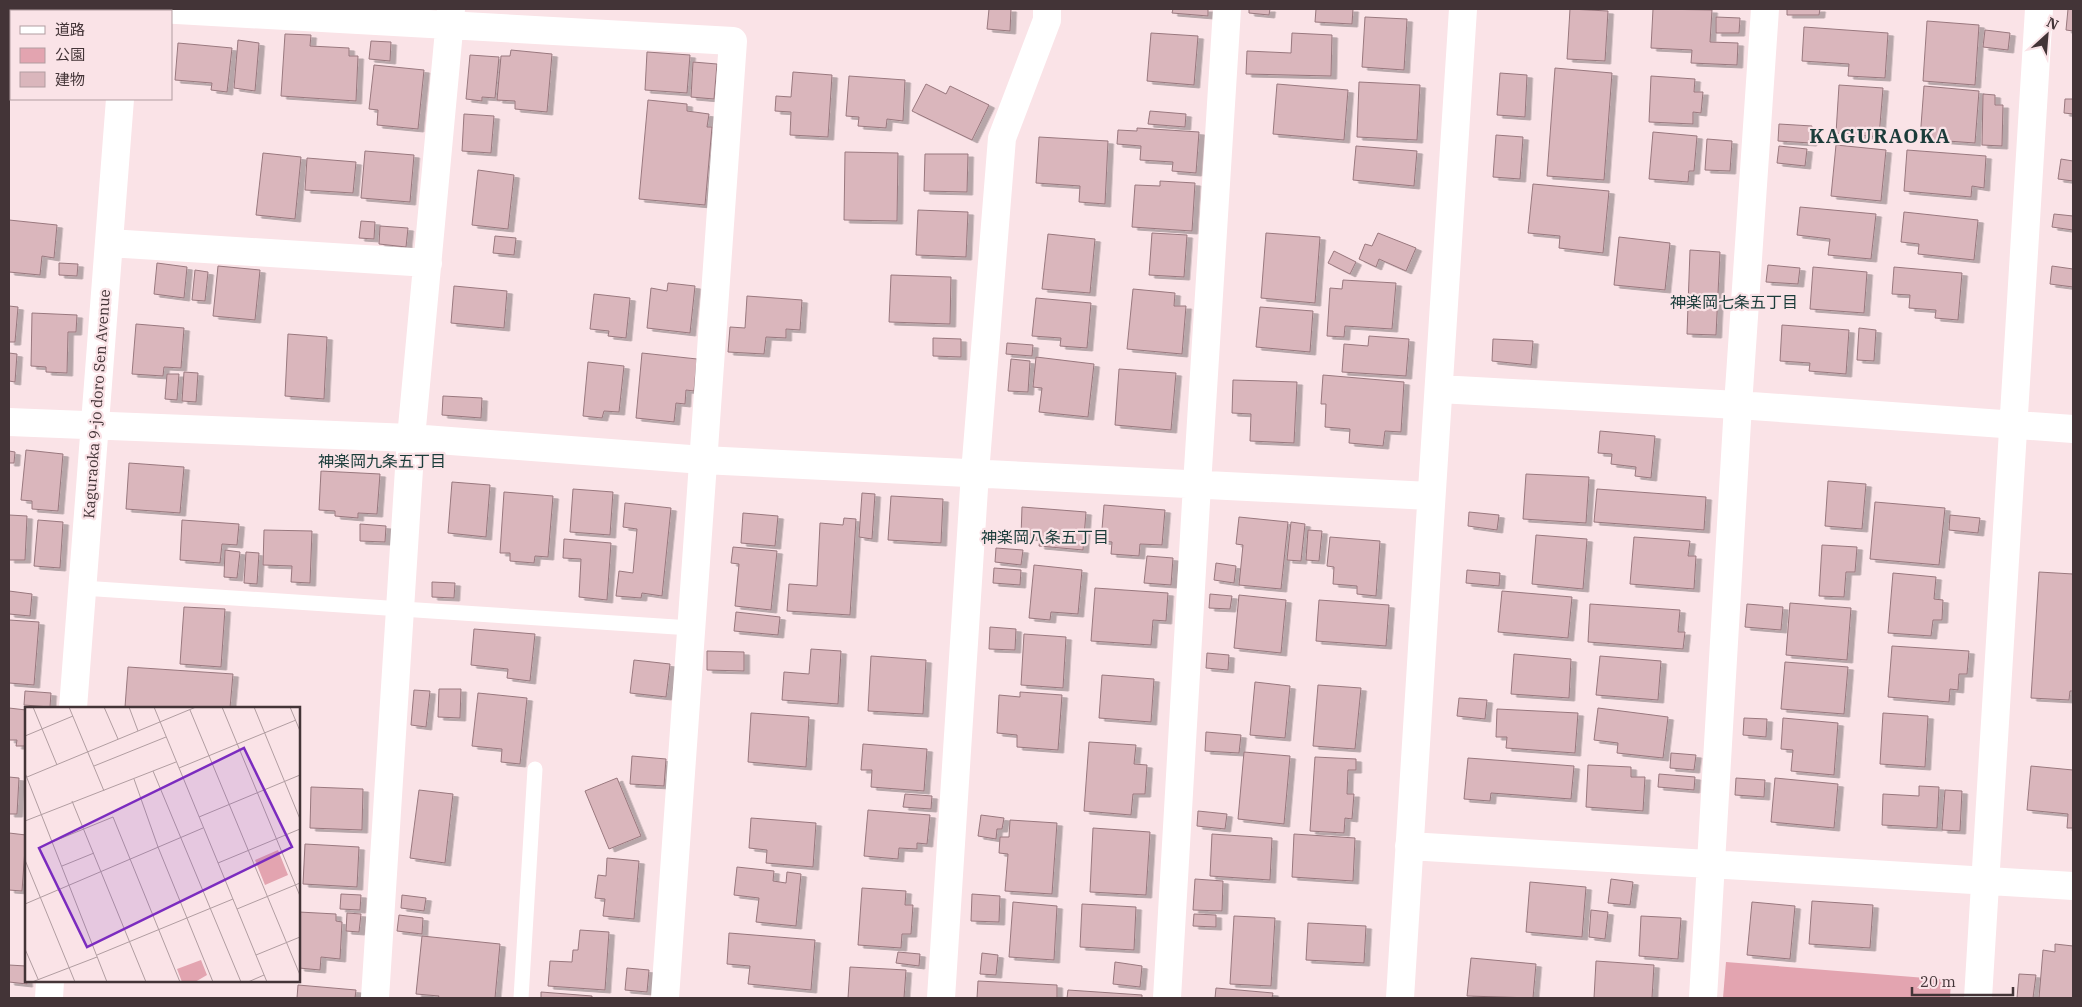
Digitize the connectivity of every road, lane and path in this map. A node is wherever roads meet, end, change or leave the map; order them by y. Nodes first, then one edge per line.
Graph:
1 (159, 9) edge
2 (1047, 9) edge
3 (1227, 9) edge
4 (1463, 9) edge
5 (1765, 9) edge
6 (2038, 9) edge
7 (451, 17) edge
8 (120, 100) edge
9 (109, 243) junction
10 (428, 263) junction
11 (1439, 389) junction
12 (1738, 405) junction
13 (9, 422) edge
14 (95, 426) junction
15 (2013, 426) junction
16 (2073, 429) edge
17 (411, 438) junction
18 (703, 460) junction
19 (975, 473) junction
20 (1197, 485) junction
21 (1430, 496) junction
22 (82, 588) junction
23 (400, 610) junction
24 (691, 628) junction
25 (72, 707) edge
26 (535, 769) dead end
27 (1409, 846) junction
28 (1712, 863) junction
29 (1985, 880) junction
30 (2073, 886) edge
31 (50, 982) edge
32 (49, 998) edge
33 (375, 998) edge
34 (521, 998) edge
35 (665, 998) edge
36 (941, 998) edge
37 (1168, 998) edge
38 (1400, 998) edge
39 (1703, 998) edge
40 (1978, 998) edge

1 - 7 street
2 - 19 street
3 - 20 street
4 - 11 street
5 - 12 street
6 - 15 street
7 - 10 street
7 - 18 street
8 - 9 street, Kaguraoka 9-jo doro Sen Avenue
9 - 10 street
9 - 14 street, Kaguraoka 9-jo doro Sen Avenue
10 - 17 street
11 - 12 street
11 - 21 street
12 - 15 street
12 - 28 street
13 - 14 street
14 - 17 street
14 - 22 street, Kaguraoka 9-jo doro Sen Avenue
15 - 16 street
15 - 29 street
17 - 18 street
17 - 23 street
18 - 19 street
18 - 24 street
19 - 20 street
19 - 36 street
20 - 21 street
20 - 37 street
21 - 27 street
22 - 23 lane
22 - 25 street, Kaguraoka 9-jo doro Sen Avenue
23 - 24 lane
23 - 33 street
24 - 35 street
26 - 34 lane
27 - 28 street
27 - 38 street
28 - 29 street
28 - 39 street
29 - 30 street
29 - 40 street
31 - 32 street

